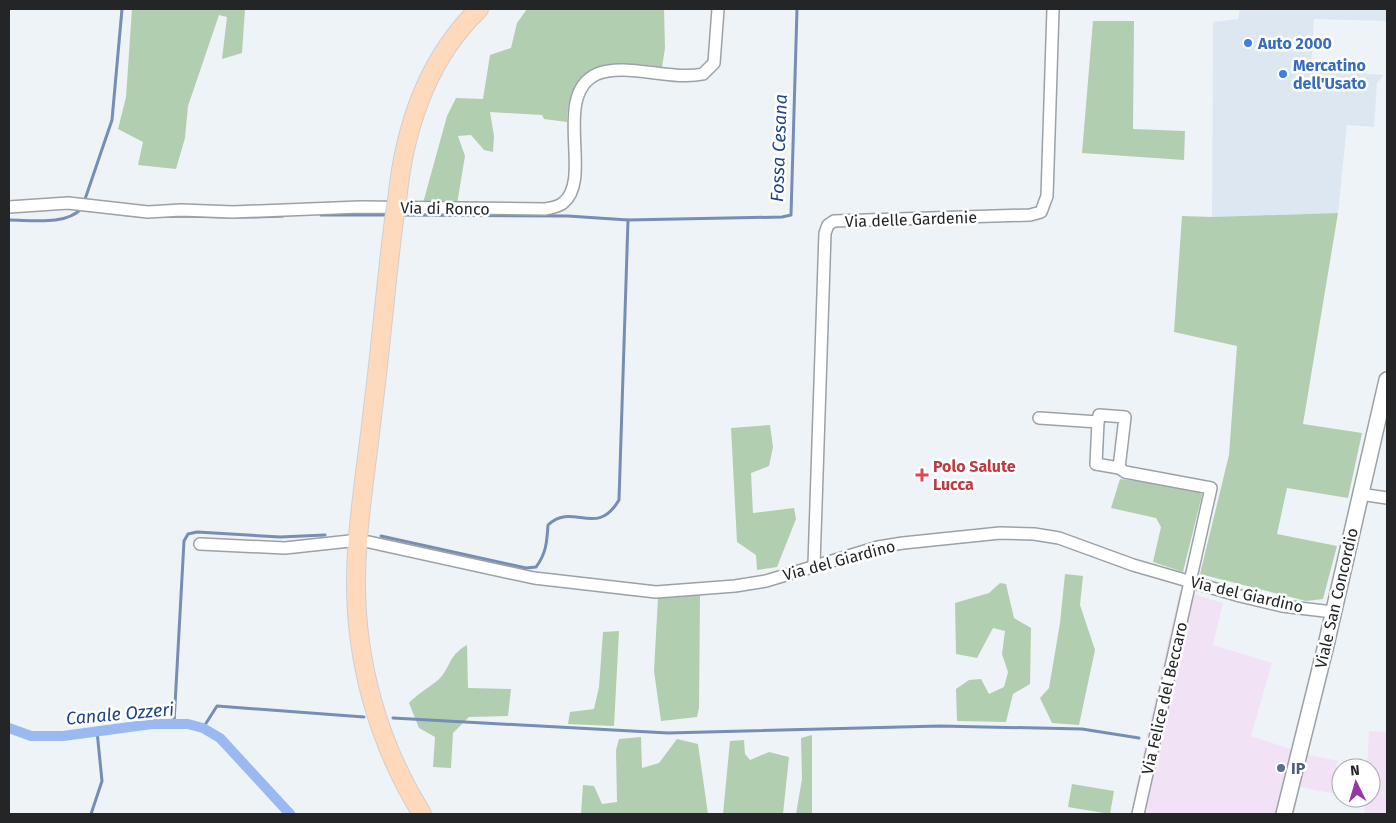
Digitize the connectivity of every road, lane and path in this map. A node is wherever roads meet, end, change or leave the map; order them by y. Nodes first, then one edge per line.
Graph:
1 (479, 9) edge
2 (718, 9) edge
3 (1053, 9) edge
4 (9, 207) edge
5 (1387, 380) edge
6 (1039, 418) dead end
7 (1098, 422) junction
8 (1120, 468) junction
9 (1360, 494) junction
10 (1387, 498) edge
11 (350, 541) dead end
12 (369, 542) dead end
13 (200, 544) dead end
14 (814, 565) junction
15 (1191, 581) junction
16 (1333, 612) junction
17 (422, 814) edge
18 (1138, 814) edge
19 (1284, 814) edge

1 - 17 main road, bridge
2 - 4 street, Via di Ronco
3 - 14 street, Via delle Gardenie
5 - 9 main road, Viale San Concordio
6 - 7 street
7 - 8 street
7 - 8 street
8 - 15 street
9 - 10 street
9 - 16 main road, Viale San Concordio
11 - 13 street
12 - 14 street, Via del Giardino
14 - 15 street, Via del Giardino
15 - 16 street, Via del Giardino
15 - 18 street, Via Felice del Beccaro
16 - 19 main road, Viale San Concordio

